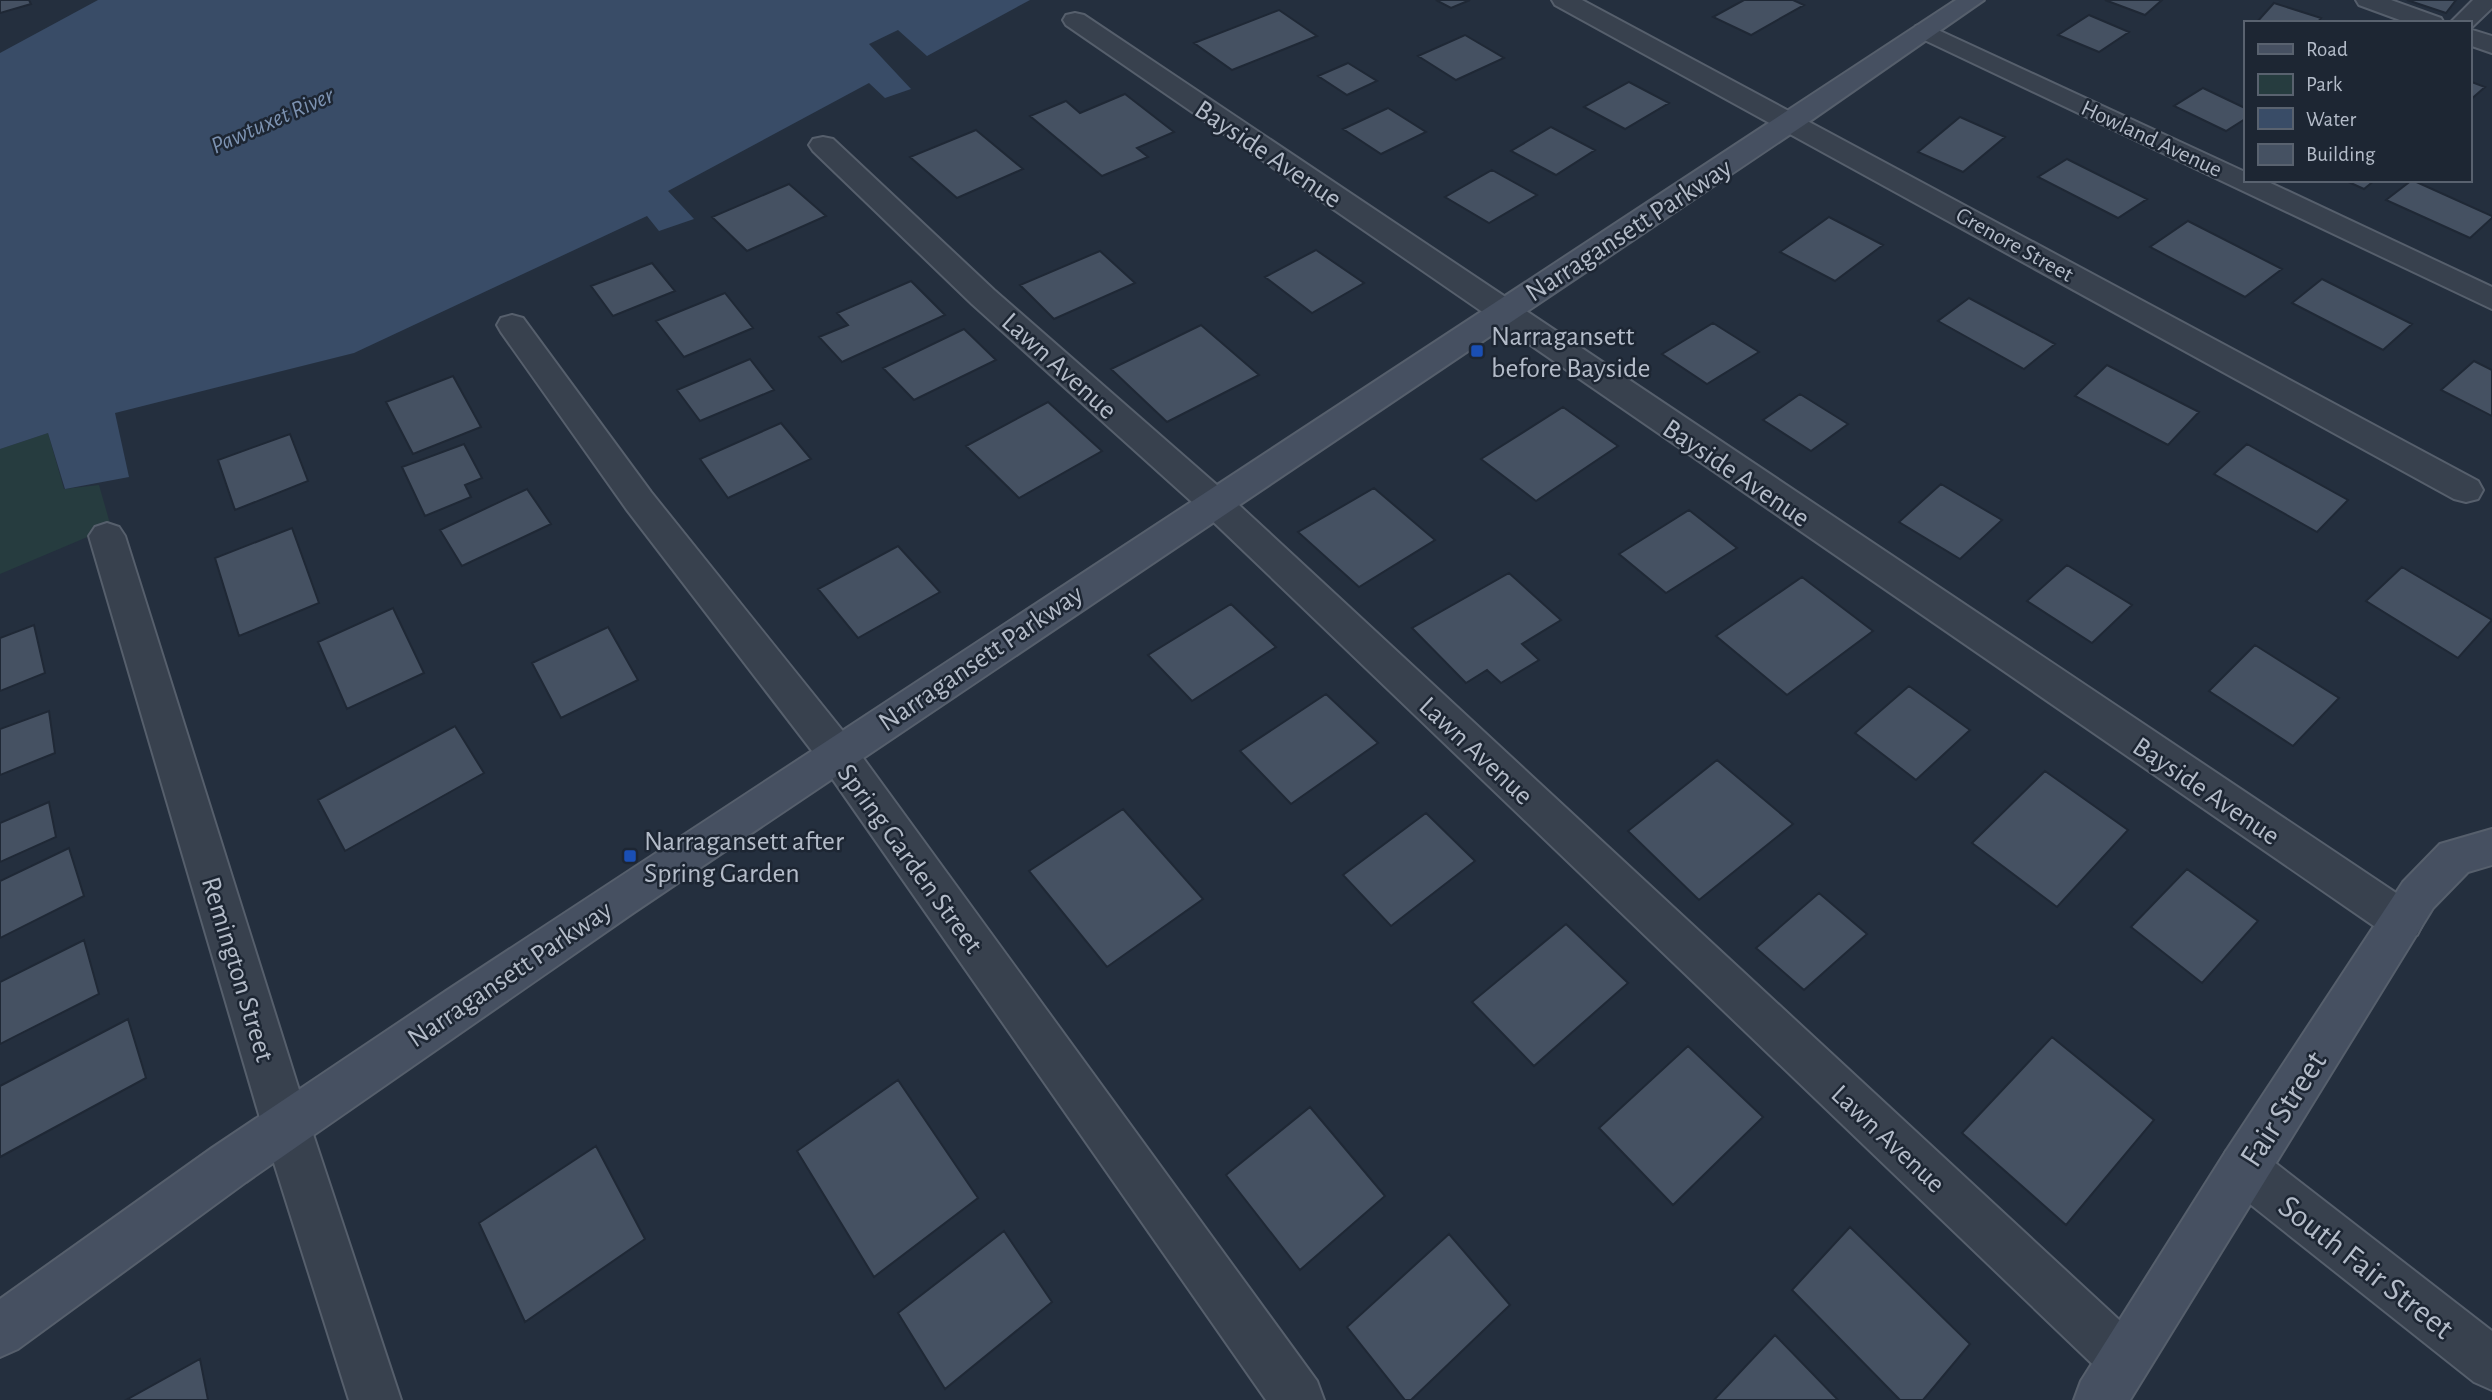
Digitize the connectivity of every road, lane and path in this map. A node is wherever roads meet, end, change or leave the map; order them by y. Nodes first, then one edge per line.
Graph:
1 (1564, 0) edge
2 (1972, 0) edge
3 (2368, 0) edge
4 (2487, 0) edge
5 (1075, 20) dead end
6 (2426, 21) edge
7 (2464, 21) edge
8 (1926, 31) junction
9 (2471, 37) edge
10 (2492, 45) edge
11 (1792, 122) junction
12 (823, 145) dead end
13 (2244, 182) edge
14 (2245, 182) edge
15 (2492, 299) edge
16 (1501, 312) junction
17 (512, 325) dead end
18 (2466, 490) dead end
19 (1214, 502) junction
20 (107, 536) dead end
21 (836, 752) junction
22 (2492, 847) edge
23 (2402, 921) junction
24 (286, 1125) junction
25 (2243, 1168) junction
26 (0, 1331) edge
27 (2124, 1360) junction
28 (2492, 1364) edge
29 (375, 1400) edge
30 (1298, 1400) edge
31 (2101, 1400) edge

1 - 11 street, Grenore Street
2 - 8 street, Narragansett Parkway
3 - 6 street
4 - 7 street
5 - 16 street, Bayside Avenue
8 - 11 street, Narragansett Parkway
8 - 13 street, Howland Avenue
9 - 10 street
11 - 16 street, Narragansett Parkway
11 - 18 street, Grenore Street
12 - 19 street, Lawn Avenue
14 - 15 street, Howland Avenue
16 - 19 street, Narragansett Parkway
16 - 23 street, Bayside Avenue
17 - 21 street, Spring Garden Street
19 - 21 street, Narragansett Parkway
19 - 27 street, Lawn Avenue
20 - 24 street, Remington Street
21 - 24 street, Narragansett Parkway
21 - 30 street, Spring Garden Street
22 - 23 street, Fair Street
23 - 25 street, Fair Street
24 - 26 street, Narragansett Parkway
24 - 29 street, Remington Street
25 - 27 street, Fair Street
25 - 28 street, South Fair Street
27 - 31 street, Fair Street

